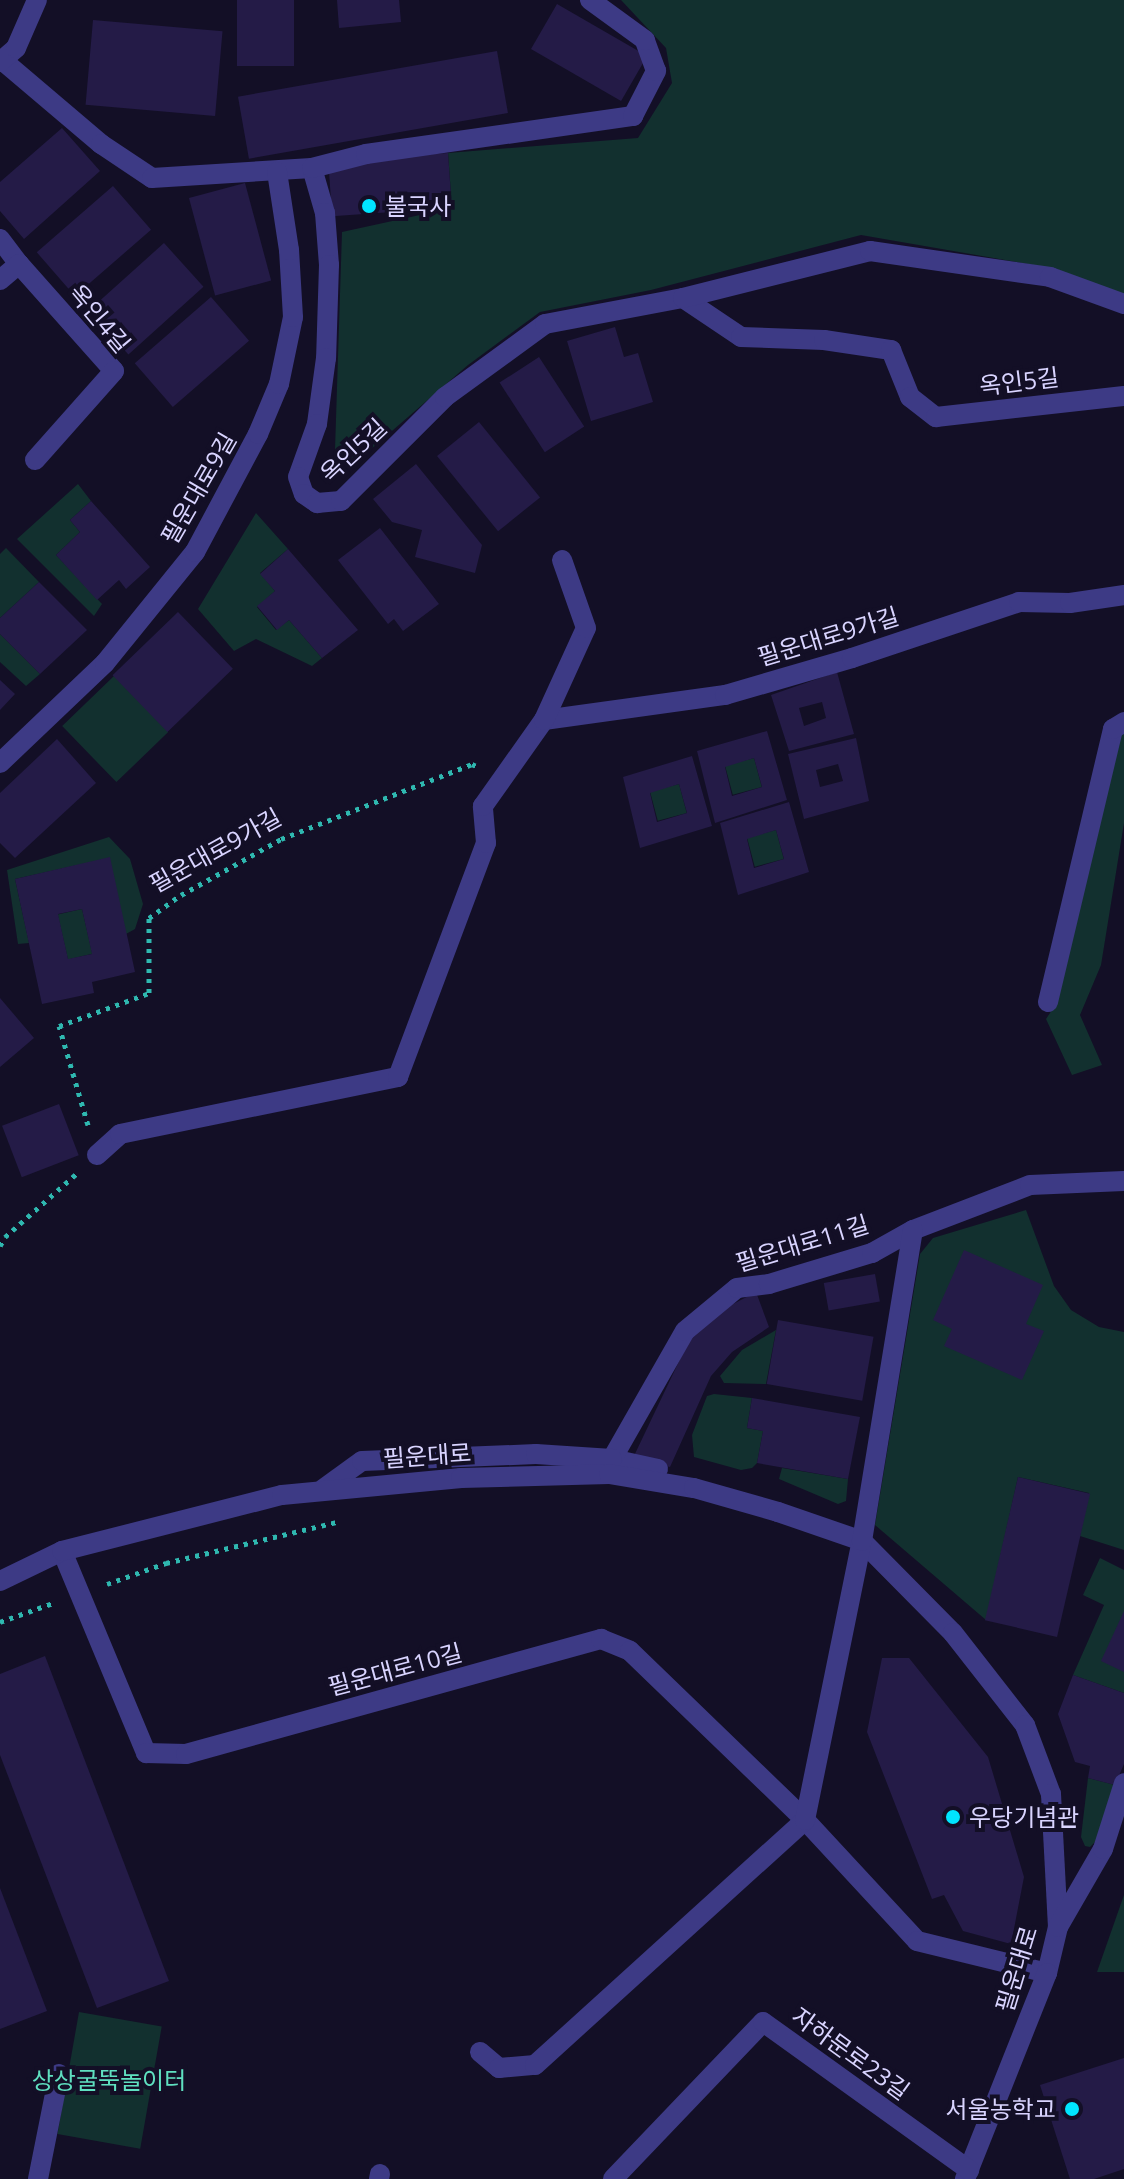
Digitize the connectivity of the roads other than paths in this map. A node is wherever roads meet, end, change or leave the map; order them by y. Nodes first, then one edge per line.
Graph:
1 (37, 0) edge
2 (590, 0) edge
3 (1, 61) edge
4 (312, 168) junction
5 (277, 172) junction
6 (0, 239) edge
7 (19, 264) junction
8 (0, 280) edge
9 (683, 298) junction
10 (1124, 304) edge
11 (1124, 396) edge
12 (35, 460) dead end
13 (562, 560) dead end
14 (1124, 595) edge
15 (544, 720) junction
16 (1124, 722) edge
17 (0, 763) edge
18 (1048, 1002) dead end
19 (97, 1155) road end
20 (1124, 1181) edge
21 (913, 1230) junction
22 (612, 1459) junction
23 (745, 1487) dead end
24 (323, 1489) junction
25 (862, 1541) junction
26 (62, 1551) junction
27 (0, 1581) edge
28 (1124, 1783) edge
29 (805, 1820) junction
30 (1058, 1927) junction
31 (1047, 1973) junction
32 (480, 2052) dead end
33 (59, 2074) dead end
34 (967, 2174) edge
35 (38, 2179) edge
36 (613, 2179) edge

1 - 3 street
2 - 4 street
3 - 5 street
4 - 5 street
4 - 9 street, 옥인5길
5 - 17 street, 필운대로9길
6 - 7 street
7 - 8 street
7 - 12 street, 옥인4길
9 - 10 street, 옥인5길
9 - 11 street, 옥인5길
13 - 15 street
14 - 15 street, 필운대로9가길
15 - 19 street
16 - 18 street
20 - 21 street, 필운대로11길
21 - 22 street, 필운대로11길
21 - 25 street
22 - 23 street
22 - 24 street
24 - 25 street, 필운대로
24 - 26 street, 필운대로
25 - 29 street
25 - 30 street, 필운대로
26 - 27 street, 필운대로
26 - 29 street, 필운대로10길
28 - 30 street
29 - 31 street, 필운대로10길
29 - 32 street
30 - 31 street, 필운대로
31 - 34 street, 필운대로
33 - 35 street
34 - 36 street, 자하문로23길

